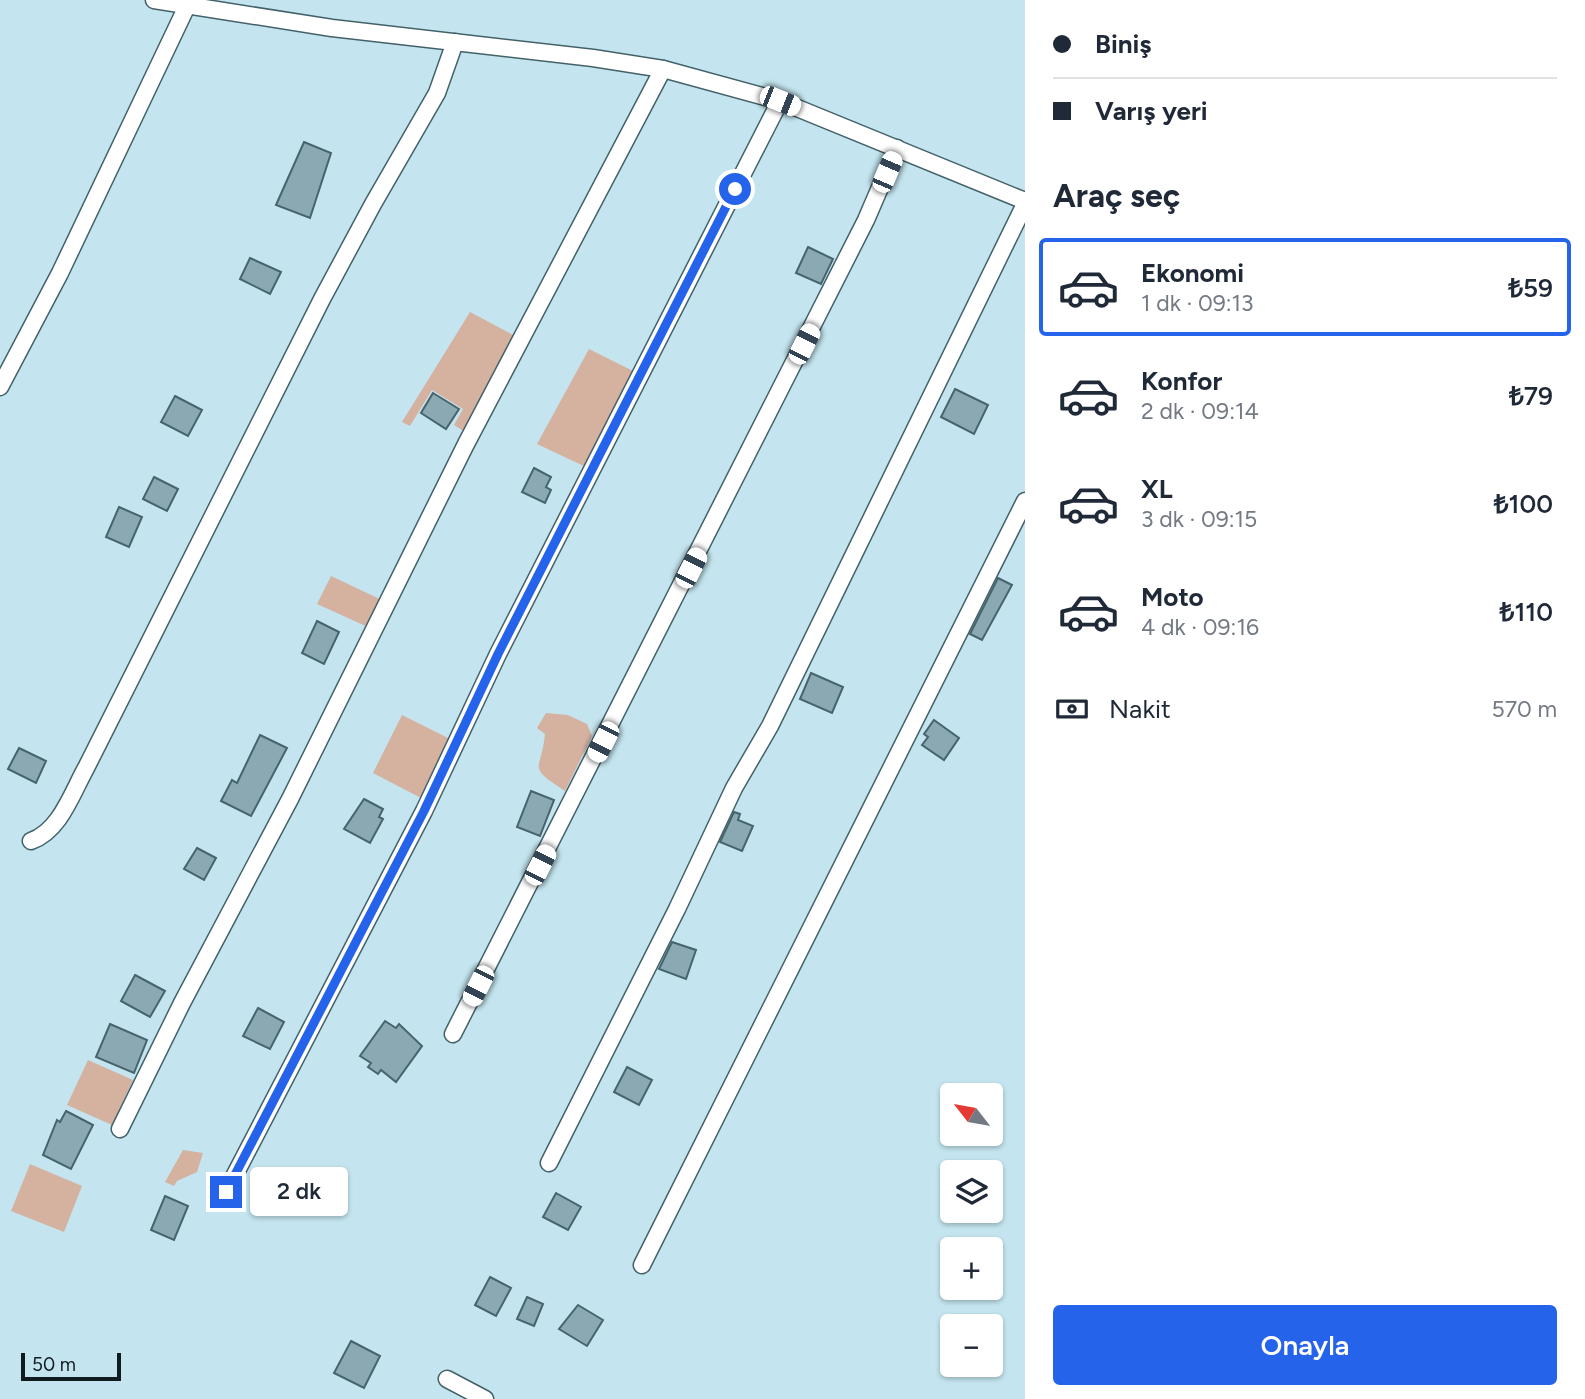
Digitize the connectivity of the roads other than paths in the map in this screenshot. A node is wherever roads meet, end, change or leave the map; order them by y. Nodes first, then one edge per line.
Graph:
1 (155, 0) edge
2 (187, 6) junction
3 (455, 42) junction
4 (663, 69) junction
5 (780, 101) junction
6 (897, 148) junction
7 (1025, 203) edge
8 (0, 387) edge
9 (1025, 501) edge
10 (31, 841) dead end
11 (453, 1034) dead end
12 (120, 1129) dead end
13 (549, 1163) dead end
14 (226, 1192) dead end
15 (642, 1265) dead end
16 (447, 1379) dead end
17 (485, 1399) edge

1 - 2 street
2 - 3 street
2 - 8 street
3 - 4 street
3 - 10 street
4 - 5 street
4 - 12 street
5 - 6 street
5 - 14 street
6 - 7 street
6 - 11 street
7 - 13 street
9 - 15 street
16 - 17 street

